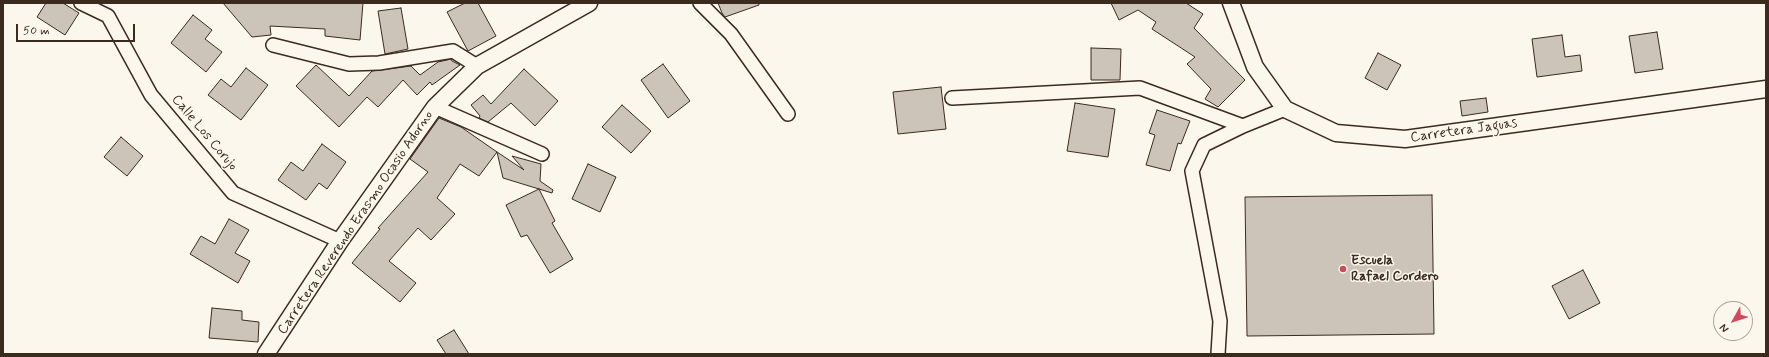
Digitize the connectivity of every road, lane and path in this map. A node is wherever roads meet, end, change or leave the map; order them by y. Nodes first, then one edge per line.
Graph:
1 (81, 3) edge
2 (589, 3) edge
3 (700, 3) edge
4 (1231, 3) edge
5 (273, 45) dead end
6 (477, 66) junction
7 (1766, 89) edge
8 (952, 98) dead end
9 (435, 107) junction
10 (1285, 109) junction
11 (788, 114) dead end
12 (1243, 126) junction
13 (542, 154) dead end
14 (340, 241) junction
15 (266, 354) edge
16 (1218, 354) edge

1 - 14 street, Calle Los Corujo
2 - 6 street, Carretera Reverendo Erasmo Ocasio Adorno
3 - 11 street
4 - 10 street, Carretera Jaguas
5 - 6 street
6 - 9 street, Carretera Reverendo Erasmo Ocasio Adorno
7 - 10 street, Carretera Jaguas
8 - 12 street
9 - 13 street
9 - 14 street, Carretera Reverendo Erasmo Ocasio Adorno
10 - 12 street
12 - 16 street
14 - 15 street, Carretera Reverendo Erasmo Ocasio Adorno

